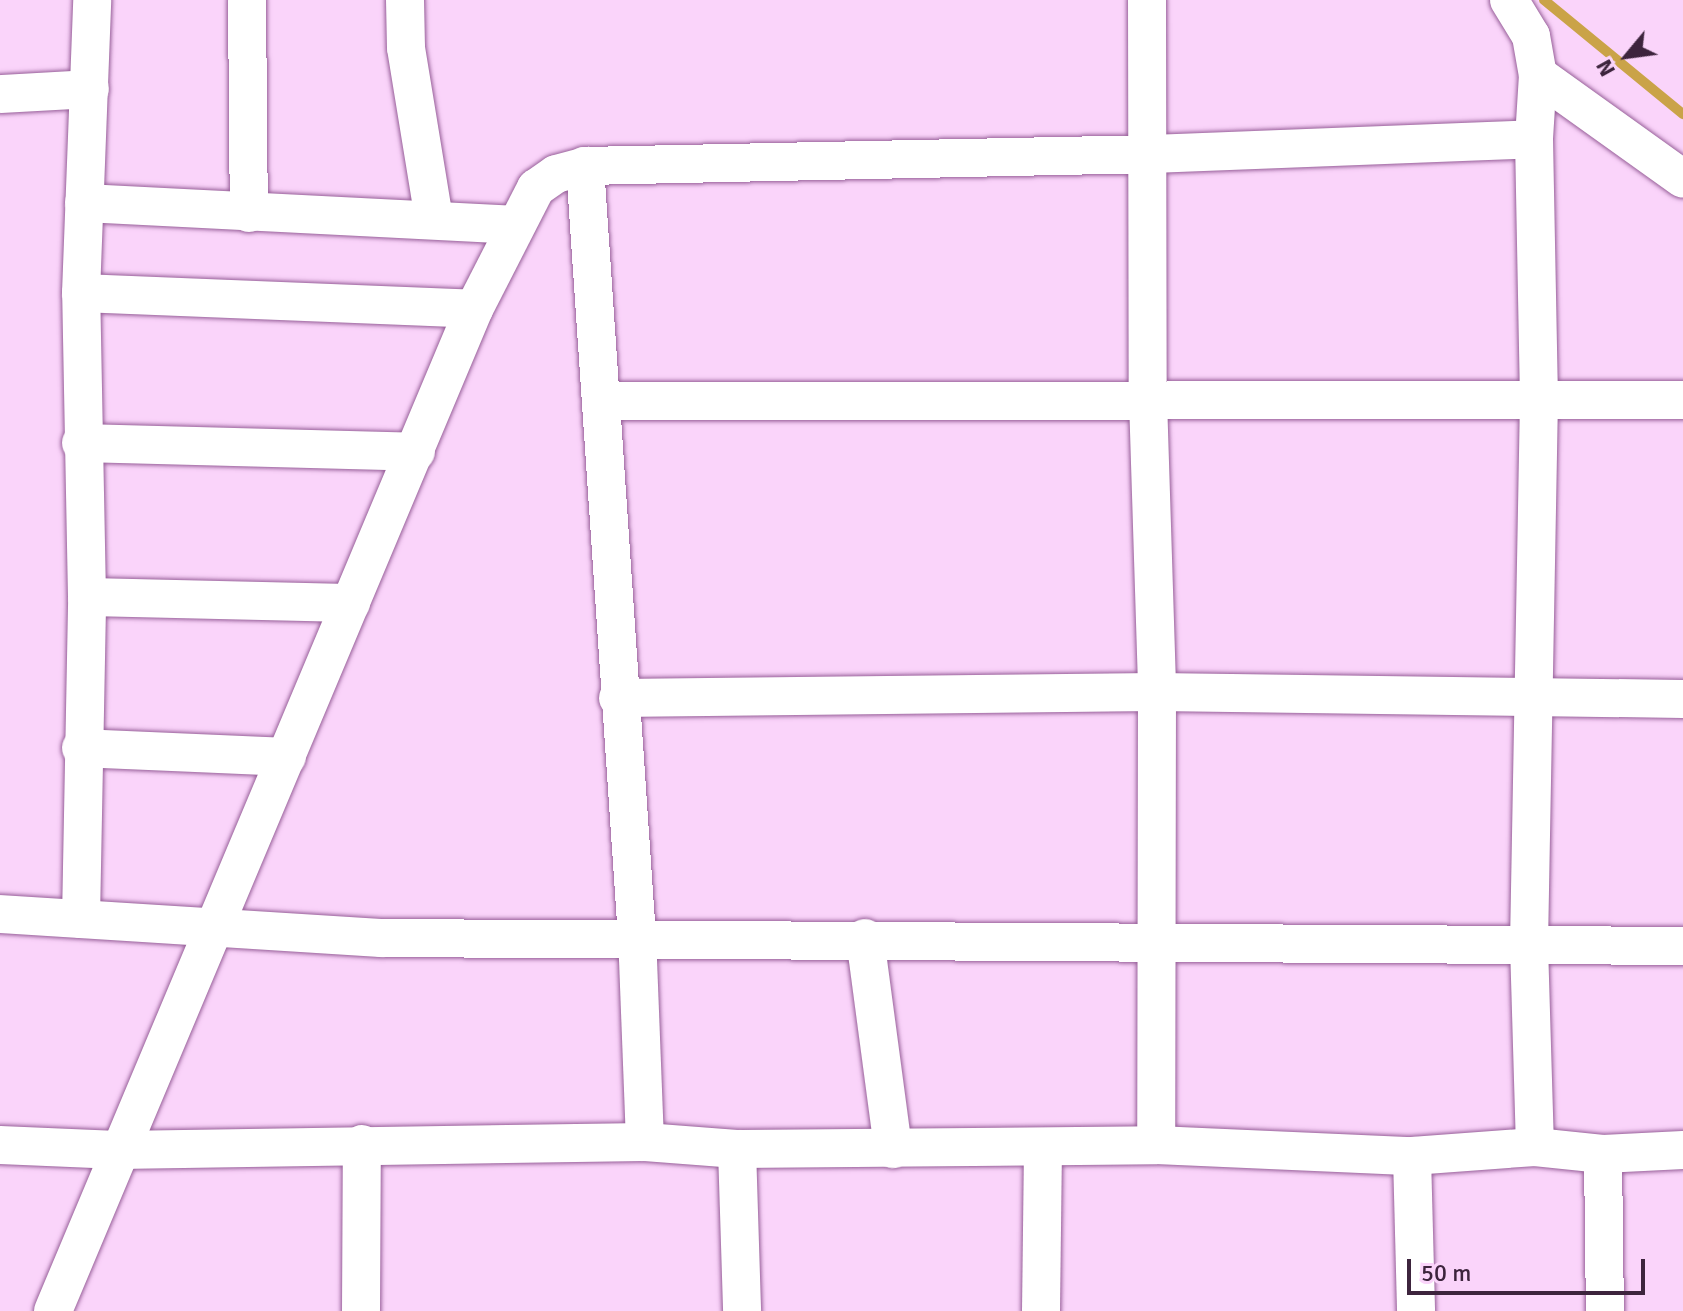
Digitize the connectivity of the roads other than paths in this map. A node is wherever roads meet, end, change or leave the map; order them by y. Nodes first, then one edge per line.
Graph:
1 (92, 0) edge
2 (247, 0) edge
3 (405, 0) edge
4 (1147, 0) edge
5 (1509, 0) edge
6 (1538, 75) junction
7 (90, 89) junction
8 (0, 94) edge
9 (1534, 139) junction
10 (1151, 154) junction
11 (585, 166) junction
12 (1683, 179) edge
13 (84, 203) junction
14 (249, 213) junction
15 (434, 219) junction
16 (513, 225) junction
17 (81, 293) junction
18 (474, 309) junction
19 (1148, 399) junction
20 (1539, 399) junction
21 (1683, 400) edge
22 (602, 401) junction
23 (81, 443) junction
24 (416, 452) junction
25 (87, 597) junction
26 (351, 603) junction
27 (1157, 692) junction
28 (618, 698) junction
29 (1536, 698) junction
30 (1683, 699) edge
31 (81, 748) junction
32 (287, 757) junction
33 (0, 914) edge
34 (81, 919) junction
35 (213, 929) junction
36 (637, 937) junction
37 (865, 938) junction
38 (1153, 940) junction
39 (1529, 945) junction
40 (1683, 946) edge
41 (645, 1142) junction
42 (362, 1144) junction
43 (0, 1145) edge
44 (1156, 1145) junction
45 (1535, 1147) junction
46 (737, 1149) junction
47 (893, 1149) junction
48 (118, 1150) junction
49 (1043, 1150) junction
50 (1683, 1150) edge
51 (1603, 1154) junction
52 (1412, 1156) junction
53 (53, 1311) edge
54 (361, 1311) edge
55 (742, 1311) edge
56 (1041, 1311) edge
57 (1416, 1311) edge
58 (1605, 1311) edge

1 - 7 street
2 - 14 street
3 - 15 street
4 - 10 street
5 - 6 street
6 - 9 street
6 - 12 street
7 - 8 street
7 - 13 street
9 - 10 street
9 - 20 street
10 - 11 street
10 - 19 street
11 - 16 street
11 - 22 street
13 - 14 street
13 - 17 street
14 - 15 street
15 - 16 street
16 - 18 street
17 - 18 street
17 - 23 street
18 - 24 street
19 - 20 street
19 - 22 street
19 - 27 street
20 - 21 street
20 - 29 street
22 - 28 street
23 - 24 street
23 - 25 street
24 - 26 street
25 - 26 street
25 - 31 street
26 - 32 street
27 - 28 street
27 - 29 street
27 - 38 street
28 - 36 street
29 - 30 street
29 - 39 street
31 - 32 street
31 - 34 street
32 - 35 street
33 - 34 street
34 - 35 street
35 - 36 street
35 - 48 street
36 - 37 street
36 - 41 street
37 - 38 street
37 - 47 street
38 - 39 street
38 - 44 street
39 - 40 street
39 - 45 street
41 - 42 street
41 - 46 street
42 - 48 street
42 - 54 street
43 - 48 street
44 - 49 street
44 - 52 street
45 - 51 street
45 - 52 street
46 - 47 street
46 - 55 street
47 - 49 street
48 - 53 street
49 - 56 street
50 - 51 street
51 - 58 street
52 - 57 street

